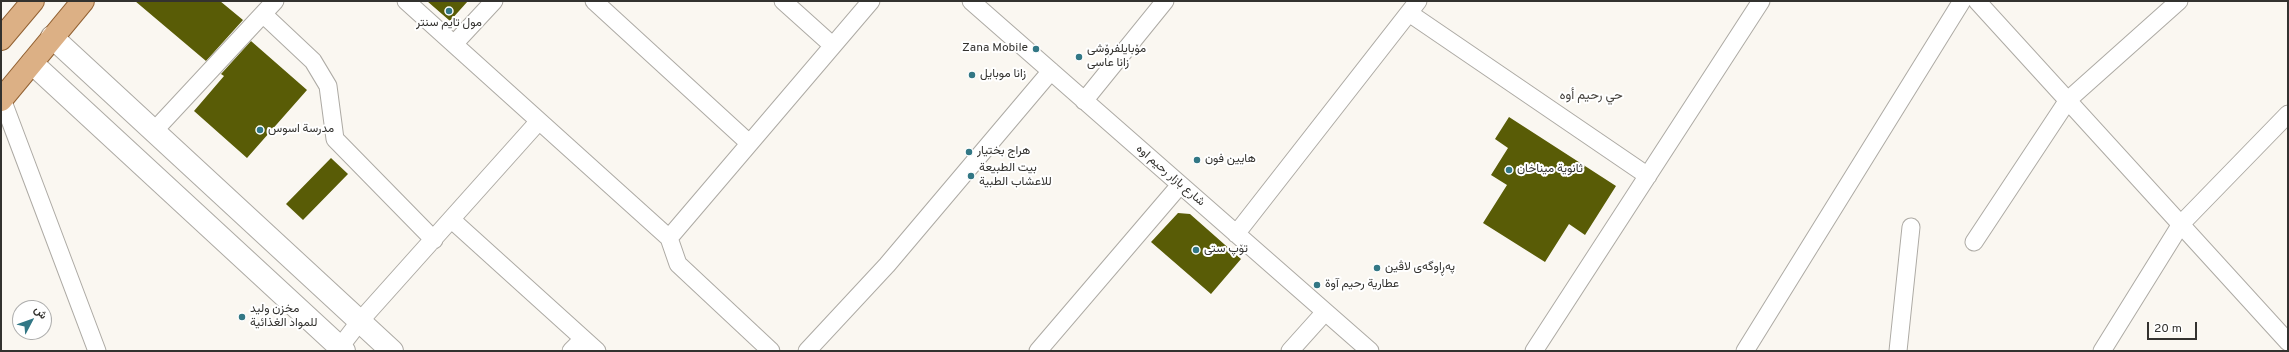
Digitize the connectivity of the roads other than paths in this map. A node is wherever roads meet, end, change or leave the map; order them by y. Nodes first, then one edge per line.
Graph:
1 (33, 1) edge
2 (84, 1) edge
3 (275, 1) edge
4 (406, 1) edge
5 (494, 1) edge
6 (594, 1) edge
7 (783, 1) edge
8 (871, 1) edge
9 (971, 1) edge
10 (1165, 1) edge
11 (1761, 1) edge
12 (1962, 1) edge
13 (1977, 1) edge
14 (2179, 1) edge
15 (1413, 7) edge
16 (263, 14) junction
17 (52, 37) junction
18 (1, 39) edge
19 (454, 44) junction
20 (832, 45) junction
21 (76, 57) junction
22 (32, 63) junction
23 (1051, 72) junction
24 (56, 84) junction
25 (2, 99) edge
26 (2068, 100) junction
27 (1084, 101) junction
28 (2288, 114) edge
29 (539, 121) junction
30 (154, 131) junction
31 (749, 143) junction
32 (1648, 176) junction
33 (1180, 185) junction
34 (452, 220) junction
35 (2180, 224) junction
36 (1911, 227) dead end
37 (1236, 234) junction
38 (669, 238) junction
39 (434, 240) junction
40 (1974, 242) dead end
41 (1325, 312) junction
42 (360, 321) junction
43 (583, 339) junction
44 (2288, 342) edge
45 (342, 349) edge
46 (97, 351) edge
47 (392, 351) edge
48 (572, 351) edge
49 (597, 351) edge
50 (772, 351) edge
51 (807, 351) edge
52 (1038, 351) edge
53 (1290, 351) edge
54 (1370, 351) edge
55 (1534, 351) edge
56 (1745, 351) edge
57 (1898, 351) edge
58 (2102, 351) edge

1 - 18 main road
2 - 17 main road
3 - 16 street
4 - 19 street
5 - 19 street
6 - 31 street
7 - 20 street
8 - 20 street
9 - 23 street, شارع بازار رحيم اوه
10 - 27 street
11 - 32 street
12 - 56 street
13 - 26 street
14 - 26 street
15 - 32 street
15 - 37 street
16 - 30 street
16 - 39 street
17 - 21 street
17 - 22 main road
19 - 29 street
20 - 31 street
21 - 24 street
21 - 30 street
22 - 24 street
22 - 25 main road
23 - 27 street, شارع بازار رحيم اوه
23 - 51 street
24 - 45 street
25 - 46 street
26 - 35 street
26 - 40 street
27 - 33 street, شارع بازار رحيم اوه
28 - 35 street
29 - 34 street
29 - 38 street
30 - 42 street
31 - 38 street
32 - 55 street
33 - 37 street, شارع بازار رحيم اوه
33 - 52 street
34 - 39 street
34 - 43 street
35 - 44 street
35 - 58 street
36 - 57 street
37 - 41 street, شارع بازار رحيم اوه
38 - 50 street
39 - 42 street
41 - 53 street
41 - 54 street, شارع بازار رحيم اوه
42 - 45 street
42 - 47 street
43 - 48 street
43 - 49 street

